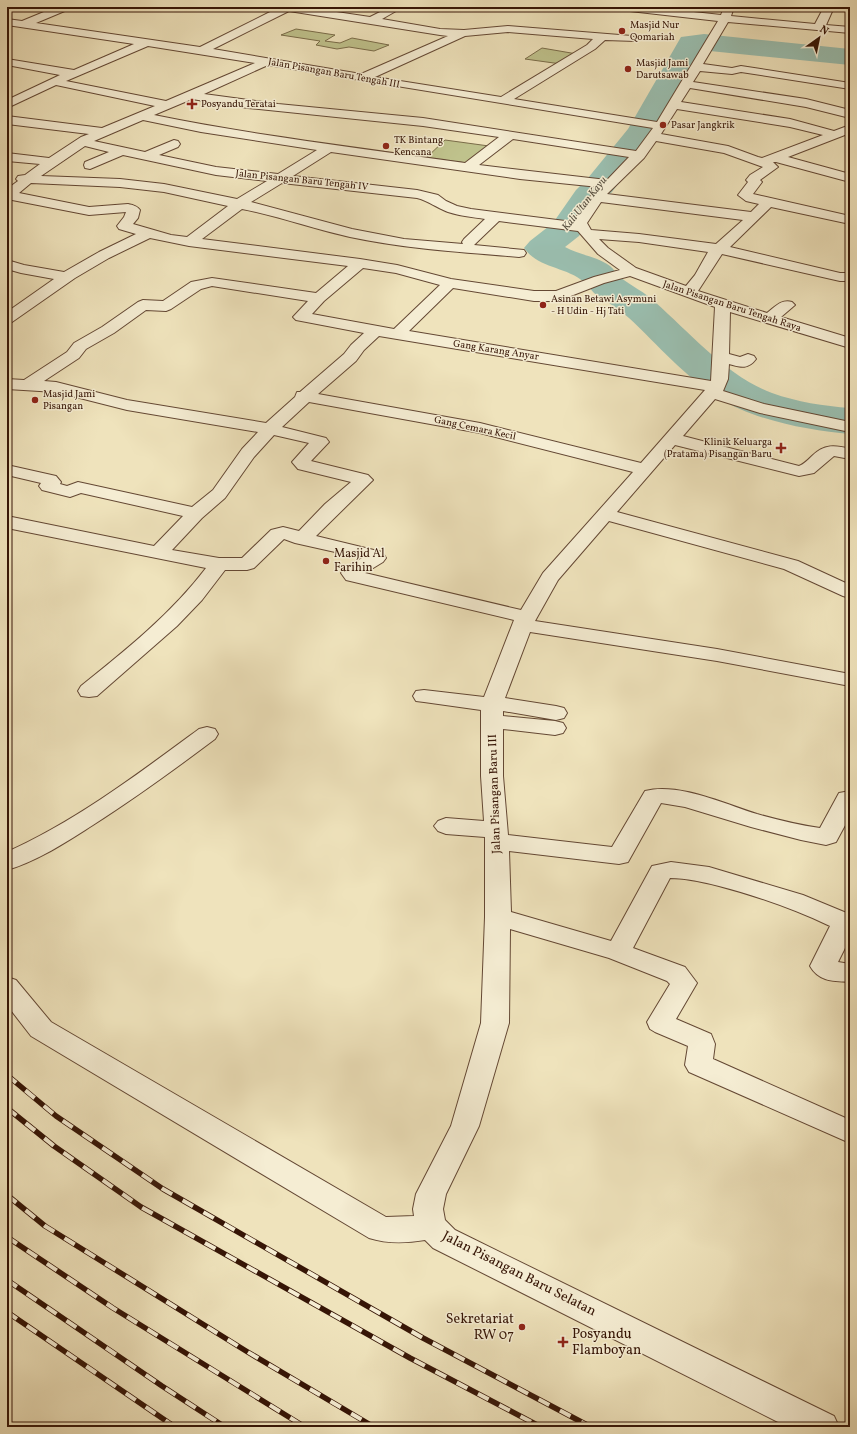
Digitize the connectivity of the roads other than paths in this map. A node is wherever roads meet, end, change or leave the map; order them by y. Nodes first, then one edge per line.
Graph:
1 (59, 7) edge
2 (285, 7) edge
3 (398, 7) edge
4 (621, 7) edge
5 (729, 7) edge
6 (829, 7) edge
7 (658, 12) edge
8 (725, 19) junction
9 (371, 20) junction
10 (7, 22) edge
11 (24, 24) junction
12 (819, 27) junction
13 (130, 29) dead end
14 (850, 30) edge
15 (464, 33) junction
16 (603, 36) junction
17 (112, 37) junction
18 (632, 39) dead end
19 (147, 42) junction
20 (205, 51) junction
21 (191, 60) dead end
22 (268, 61) junction
23 (7, 62) edge
24 (696, 67) junction
25 (72, 74) junction
26 (362, 78) junction
27 (56, 82) junction
28 (686, 84) junction
29 (850, 86) edge
30 (191, 96) junction
31 (504, 100) junction
32 (7, 104) edge
33 (674, 105) junction
34 (164, 107) junction
35 (185, 114) dead end
36 (850, 114) edge
37 (142, 116) junction
38 (7, 120) edge
39 (661, 126) junction
40 (850, 129) edge
41 (103, 132) junction
42 (835, 135) junction
43 (509, 136) junction
44 (850, 137) edge
45 (653, 138) junction
46 (83, 142) junction
47 (330, 147) junction
48 (123, 150) junction
49 (631, 154) junction
50 (148, 156) junction
51 (7, 157) edge
52 (769, 159) junction
53 (168, 160) junction
54 (53, 162) junction
55 (90, 165) dead end
56 (467, 168) junction
57 (7, 178) edge
58 (281, 178) junction
59 (850, 178) edge
60 (28, 179) junction
61 (602, 187) junction
62 (7, 195) edge
63 (768, 202) junction
64 (239, 204) junction
65 (496, 216) junction
66 (754, 216) junction
67 (850, 220) edge
68 (577, 229) junction
69 (148, 233) junction
70 (190, 242) junction
71 (469, 242) dead end
72 (719, 249) junction
73 (519, 252) dead end
74 (360, 263) junction
75 (7, 264) edge
76 (631, 271) junction
77 (67, 277) junction
78 (850, 277) edge
79 (450, 282) junction
80 (689, 294) junction
81 (319, 298) junction
82 (723, 305) junction
83 (787, 305) dead end
84 (769, 319) junction
85 (7, 320) edge
86 (376, 330) junction
87 (397, 334) junction
88 (850, 343) edge
89 (721, 357) junction
90 (748, 359) dead end
91 (7, 384) edge
92 (29, 384) junction
93 (717, 386) junction
94 (303, 396) junction
95 (850, 427) edge
96 (270, 429) junction
97 (672, 439) junction
98 (850, 454) edge
99 (644, 469) junction
100 (7, 470) edge
101 (197, 514) junction
102 (604, 514) junction
103 (7, 522) edge
104 (302, 539) junction
105 (158, 553) junction
106 (218, 564) junction
107 (850, 592) edge
108 (524, 621) junction
109 (850, 680) edge
110 (89, 691) dead end
111 (424, 696) dead end
112 (493, 710) junction
113 (555, 721) dead end
114 (207, 734) dead end
115 (849, 796) edge
116 (446, 826) dead end
117 (497, 836) junction
118 (7, 862) edge
119 (498, 917) junction
120 (618, 952) junction
121 (850, 973) edge
122 (7, 987) edge
123 (850, 1132) edge
124 (431, 1226) junction
125 (822, 1427) edge

1 - 11 street
2 - 9 street
2 - 20 street
3 - 9 street
4 - 7 street
5 - 8 street
6 - 12 street
7 - 8 street
8 - 12 street
8 - 24 street
9 - 15 street
10 - 11 street, Jalan Pisangan Baru Tengah III
11 - 17 street, Jalan Pisangan Baru Tengah III
12 - 14 street
13 - 17 street
15 - 16 street
15 - 26 street
16 - 18 street
16 - 31 street
17 - 19 street, Jalan Pisangan Baru Tengah III
19 - 20 street, Jalan Pisangan Baru Tengah III
19 - 25 street
20 - 21 street
20 - 22 street, Jalan Pisangan Baru Tengah III
22 - 26 street, Jalan Pisangan Baru Tengah III
22 - 30 street
23 - 25 street
24 - 28 street
24 - 29 street
25 - 27 street
26 - 31 street, Jalan Pisangan Baru Tengah III
27 - 32 street
27 - 34 street
28 - 33 street
28 - 36 street
30 - 34 street
30 - 43 street
31 - 39 street, Jalan Pisangan Baru Tengah III
33 - 39 street
33 - 42 street
34 - 35 street
34 - 37 street
37 - 41 street
37 - 47 street
38 - 41 street
39 - 45 street
40 - 42 street
41 - 46 street
42 - 44 street
42 - 52 street
43 - 49 street
43 - 56 street
45 - 49 street
45 - 52 street
46 - 48 street, Jalan Pisangan Baru Tengah IV
46 - 54 street
47 - 56 street
47 - 58 street
48 - 50 street, Jalan Pisangan Baru Tengah IV
48 - 55 street
49 - 61 street
50 - 53 street, Jalan Pisangan Baru Tengah IV
50 - 53 street
51 - 54 street
52 - 59 street
52 - 63 street
53 - 58 street, Jalan Pisangan Baru Tengah IV
54 - 60 street
56 - 61 street
57 - 60 street
58 - 64 street
58 - 65 street, Jalan Pisangan Baru Tengah IV
60 - 62 street
60 - 64 street
61 - 66 street
61 - 68 street
62 - 69 street
63 - 66 street
63 - 67 street
64 - 70 street
64 - 73 street
65 - 68 street, Jalan Pisangan Baru Tengah IV
65 - 71 street
66 - 72 street
68 - 72 street, Jalan Pisangan Baru Tengah IV
68 - 76 street, Jalan Pisangan Baru Tengah Raya
69 - 70 street
69 - 77 street
70 - 74 street
72 - 78 street, Jalan Pisangan Baru Tengah IV
72 - 80 street
74 - 79 street
74 - 81 street
75 - 77 street
76 - 79 street
76 - 80 street, Jalan Pisangan Baru Tengah Raya
77 - 85 street
79 - 87 street
80 - 82 street, Jalan Pisangan Baru Tengah Raya
81 - 86 street, Gang Karang Anyar
81 - 92 street
82 - 84 street, Jalan Pisangan Baru Tengah Raya
82 - 89 street
83 - 84 street
84 - 88 street, Jalan Pisangan Baru Tengah Raya
86 - 87 street, Gang Karang Anyar
86 - 94 street
87 - 93 street, Gang Karang Anyar
89 - 90 street
89 - 93 street
91 - 92 street
92 - 96 street
93 - 95 street, Gang Karang Anyar
93 - 97 street, Jalan Pisangan Baru III
94 - 96 street
94 - 99 street, Gang Cemara Kecil
96 - 101 street
96 - 104 street
97 - 98 street
97 - 99 street, Jalan Pisangan Baru III
99 - 102 street, Jalan Pisangan Baru III
100 - 101 street
101 - 105 street
102 - 107 street
102 - 108 street, Jalan Pisangan Baru III
103 - 105 street
104 - 106 street
104 - 108 street
105 - 106 street
106 - 110 street
108 - 109 street
108 - 112 street, Jalan Pisangan Baru III
111 - 112 street
112 - 113 street
112 - 117 street, Jalan Pisangan Baru III
114 - 118 street
115 - 117 street
116 - 117 street
117 - 119 street, Jalan Pisangan Baru III
119 - 120 street
119 - 124 street, Jalan Pisangan Baru III
120 - 121 street
120 - 123 street
122 - 124 street
124 - 125 street, Jalan Pisangan Baru Selatan

